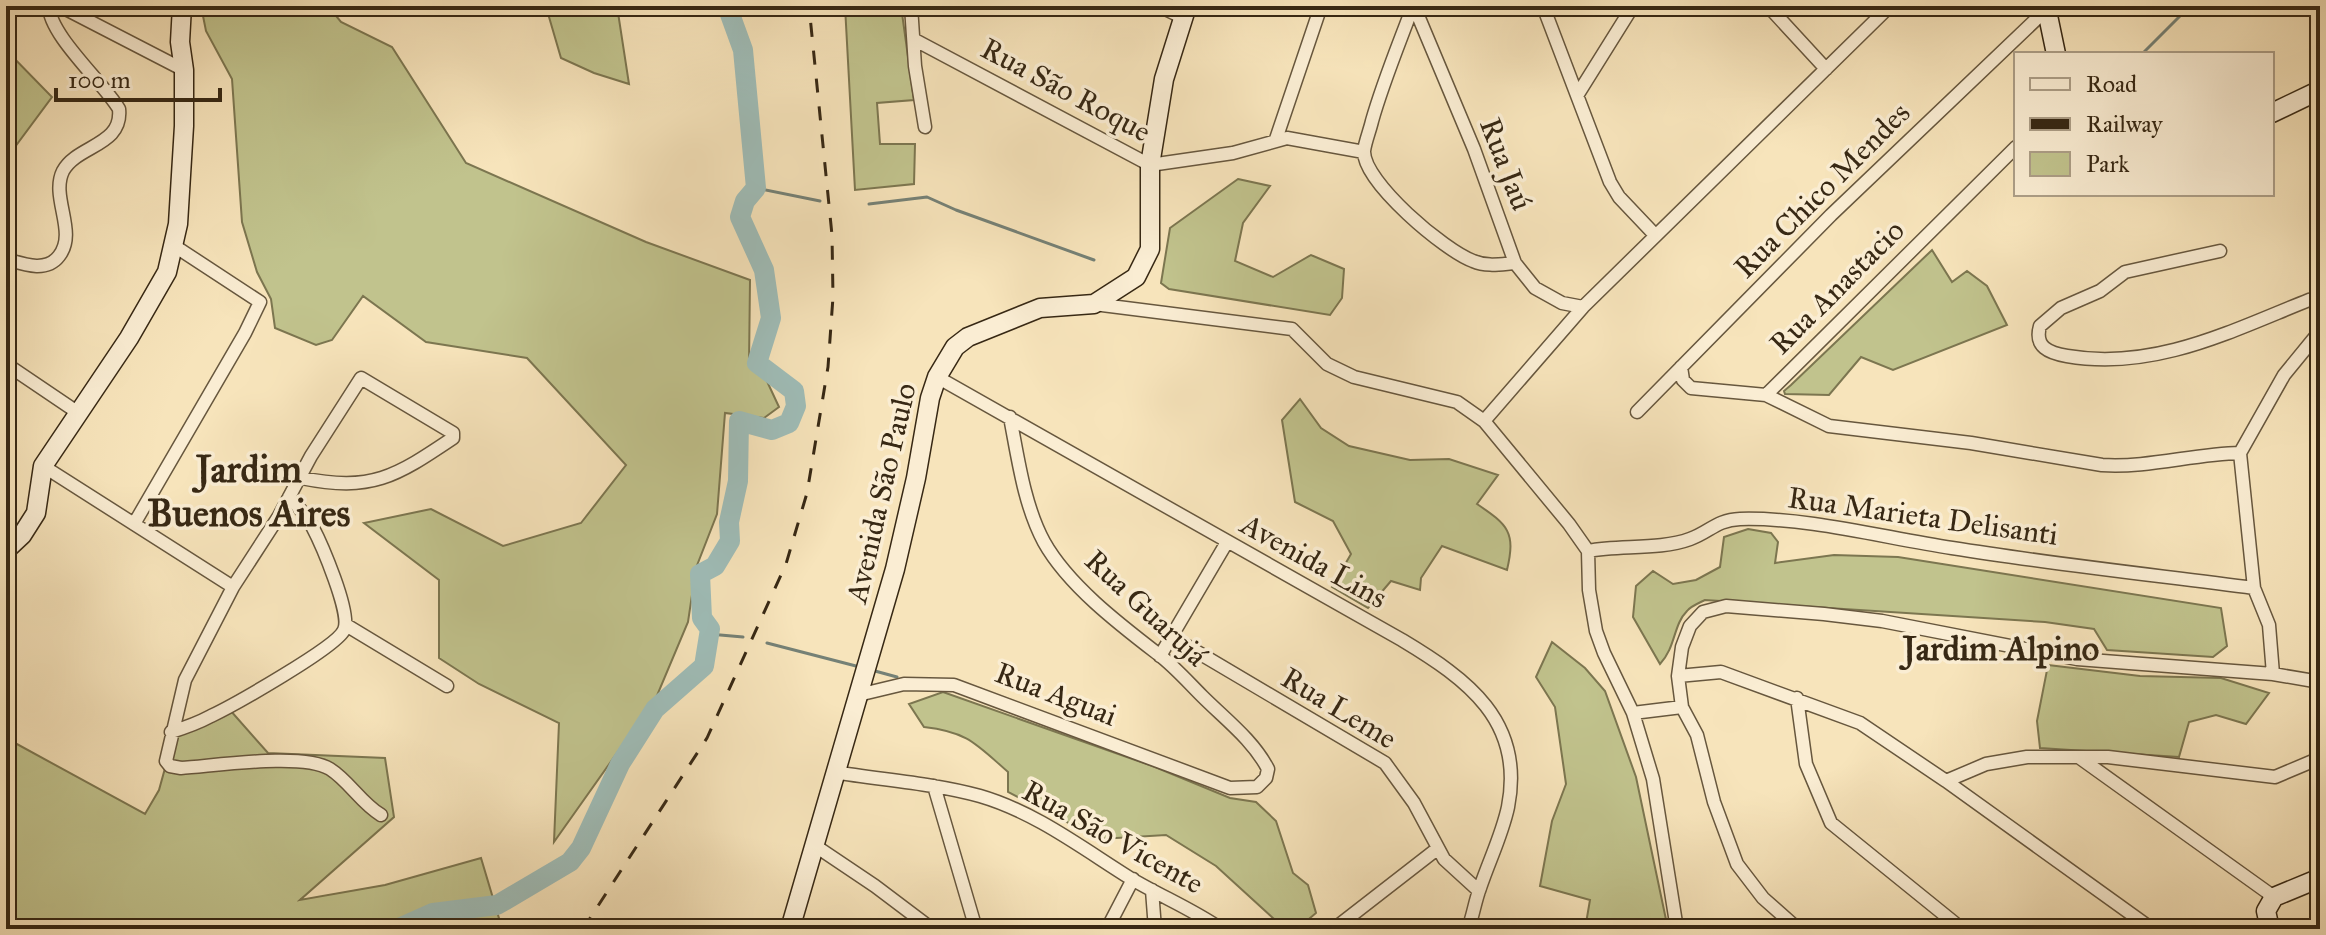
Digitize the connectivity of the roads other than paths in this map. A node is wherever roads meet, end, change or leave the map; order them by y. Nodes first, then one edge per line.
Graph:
1 (49, 6) edge
2 (60, 6) edge
3 (182, 6) edge
4 (911, 6) edge
5 (1159, 6) edge
6 (1321, 6) edge
7 (1414, 6) edge
8 (1543, 6) edge
9 (1633, 6) edge
10 (1768, 6) edge
11 (1890, 6) edge
12 (2046, 7) edge
13 (1184, 12) edge
14 (915, 40) junction
15 (2056, 52) edge
16 (1826, 69) junction
17 (184, 70) junction
18 (2320, 90) edge
19 (1578, 94) junction
20 (2274, 112) edge
21 (925, 127) dead end
22 (1276, 139) junction
23 (2014, 149) edge
24 (1364, 152) junction
25 (1150, 165) junction
26 (1655, 235) junction
27 (173, 245) junction
28 (2220, 251) dead end
29 (6, 259) edge
30 (1515, 263) junction
31 (2320, 298) edge
32 (1094, 304) junction
33 (1583, 307) junction
34 (2320, 331) edge
35 (6, 364) edge
36 (1681, 367) junction
37 (937, 377) junction
38 (1766, 395) junction
39 (77, 412) junction
40 (1637, 412) dead end
41 (1010, 417) junction
42 (1484, 421) junction
43 (2240, 453) junction
44 (43, 466) junction
45 (301, 478) junction
46 (289, 497) junction
47 (134, 524) junction
48 (1227, 542) junction
49 (6, 550) edge
50 (1588, 551) junction
51 (233, 587) junction
52 (2254, 588) junction
53 (346, 625) junction
54 (1172, 637) junction
55 (1160, 656) junction
56 (2273, 674) junction
57 (1678, 676) junction
58 (2320, 682) edge
59 (447, 686) dead end
60 (858, 695) junction
61 (1797, 698) junction
62 (1682, 707) junction
63 (1633, 713) junction
64 (171, 732) junction
65 (2080, 758) junction
66 (2320, 758) edge
67 (834, 772) junction
68 (1946, 781) junction
69 (934, 786) junction
70 (1230, 788) joint
71 (381, 815) dead end
72 (814, 845) junction
73 (1437, 849) junction
74 (2320, 878) edge
75 (1133, 879) junction
76 (1152, 890) junction
77 (1479, 891) junction
78 (2274, 897) junction
79 (925, 926) edge
80 (790, 929) edge
81 (976, 929) edge
82 (1107, 929) edge
83 (1155, 929) edge
84 (1221, 929) edge
85 (1334, 929) edge
86 (1468, 929) edge
87 (1677, 929) edge
88 (1798, 929) edge
89 (1962, 929) edge
90 (2152, 929) edge
91 (2270, 929) edge

1 - 29 street
2 - 17 street
3 - 17 main road
4 - 14 street
5 - 13 street
6 - 22 street
7 - 24 street
7 - 30 street, Rua Jaú
8 - 19 street
9 - 19 street
10 - 16 street
11 - 16 street
12 - 15 main road
12 - 36 street, Rua Chico Mendes
13 - 25 main road, Avenida São Paulo
14 - 21 street
14 - 25 street, Rua São Roque
16 - 26 street
17 - 27 main road
18 - 20 main road
19 - 26 street
22 - 24 street
22 - 25 street
23 - 38 street, Rua Anastacio
24 - 30 street
25 - 32 main road, Avenida São Paulo
26 - 33 street
27 - 39 main road
27 - 47 street
28 - 31 street
30 - 33 street, Rua Jaú
32 - 37 main road, Avenida São Paulo
32 - 42 street
33 - 42 street
34 - 43 street
35 - 39 street
36 - 38 street, Rua Anastacio
36 - 40 street, Rua Chico Mendes
37 - 41 street, Avenida Lins
37 - 60 main road, Avenida São Paulo
38 - 43 street
39 - 44 main road
41 - 48 street, Avenida Lins
41 - 55 street, Rua Guarujá
42 - 50 street
43 - 52 street
44 - 47 street
44 - 49 main road
45 - 45 street
45 - 46 street
46 - 51 street
46 - 53 street
47 - 51 street
48 - 54 street
48 - 77 street, Avenida Lins
50 - 52 street, Rua Marieta Delisanti
50 - 63 street
51 - 64 street
52 - 56 street
53 - 59 street
53 - 64 street
54 - 55 street
54 - 73 street, Rua Leme
55 - 70 street, Rua Guarujá
56 - 57 street
56 - 58 street
57 - 61 street
57 - 62 street
60 - 67 main road, Avenida São Paulo
60 - 70 street, Rua Aguai
61 - 68 street
61 - 89 street
62 - 63 street
62 - 88 street
63 - 87 street
64 - 71 street
65 - 66 street
65 - 68 street
65 - 78 street
67 - 69 street, Rua São Vicente
67 - 72 main road, Avenida São Paulo
68 - 90 street
69 - 75 street, Rua São Vicente
69 - 81 street
72 - 79 street
72 - 80 main road, Avenida São Paulo
73 - 77 street, Rua Leme
73 - 85 street
74 - 78 main road
75 - 76 street, Rua São Vicente
75 - 82 street
76 - 83 street
76 - 84 street, Rua São Vicente
77 - 86 street, Avenida Lins
78 - 91 main road

